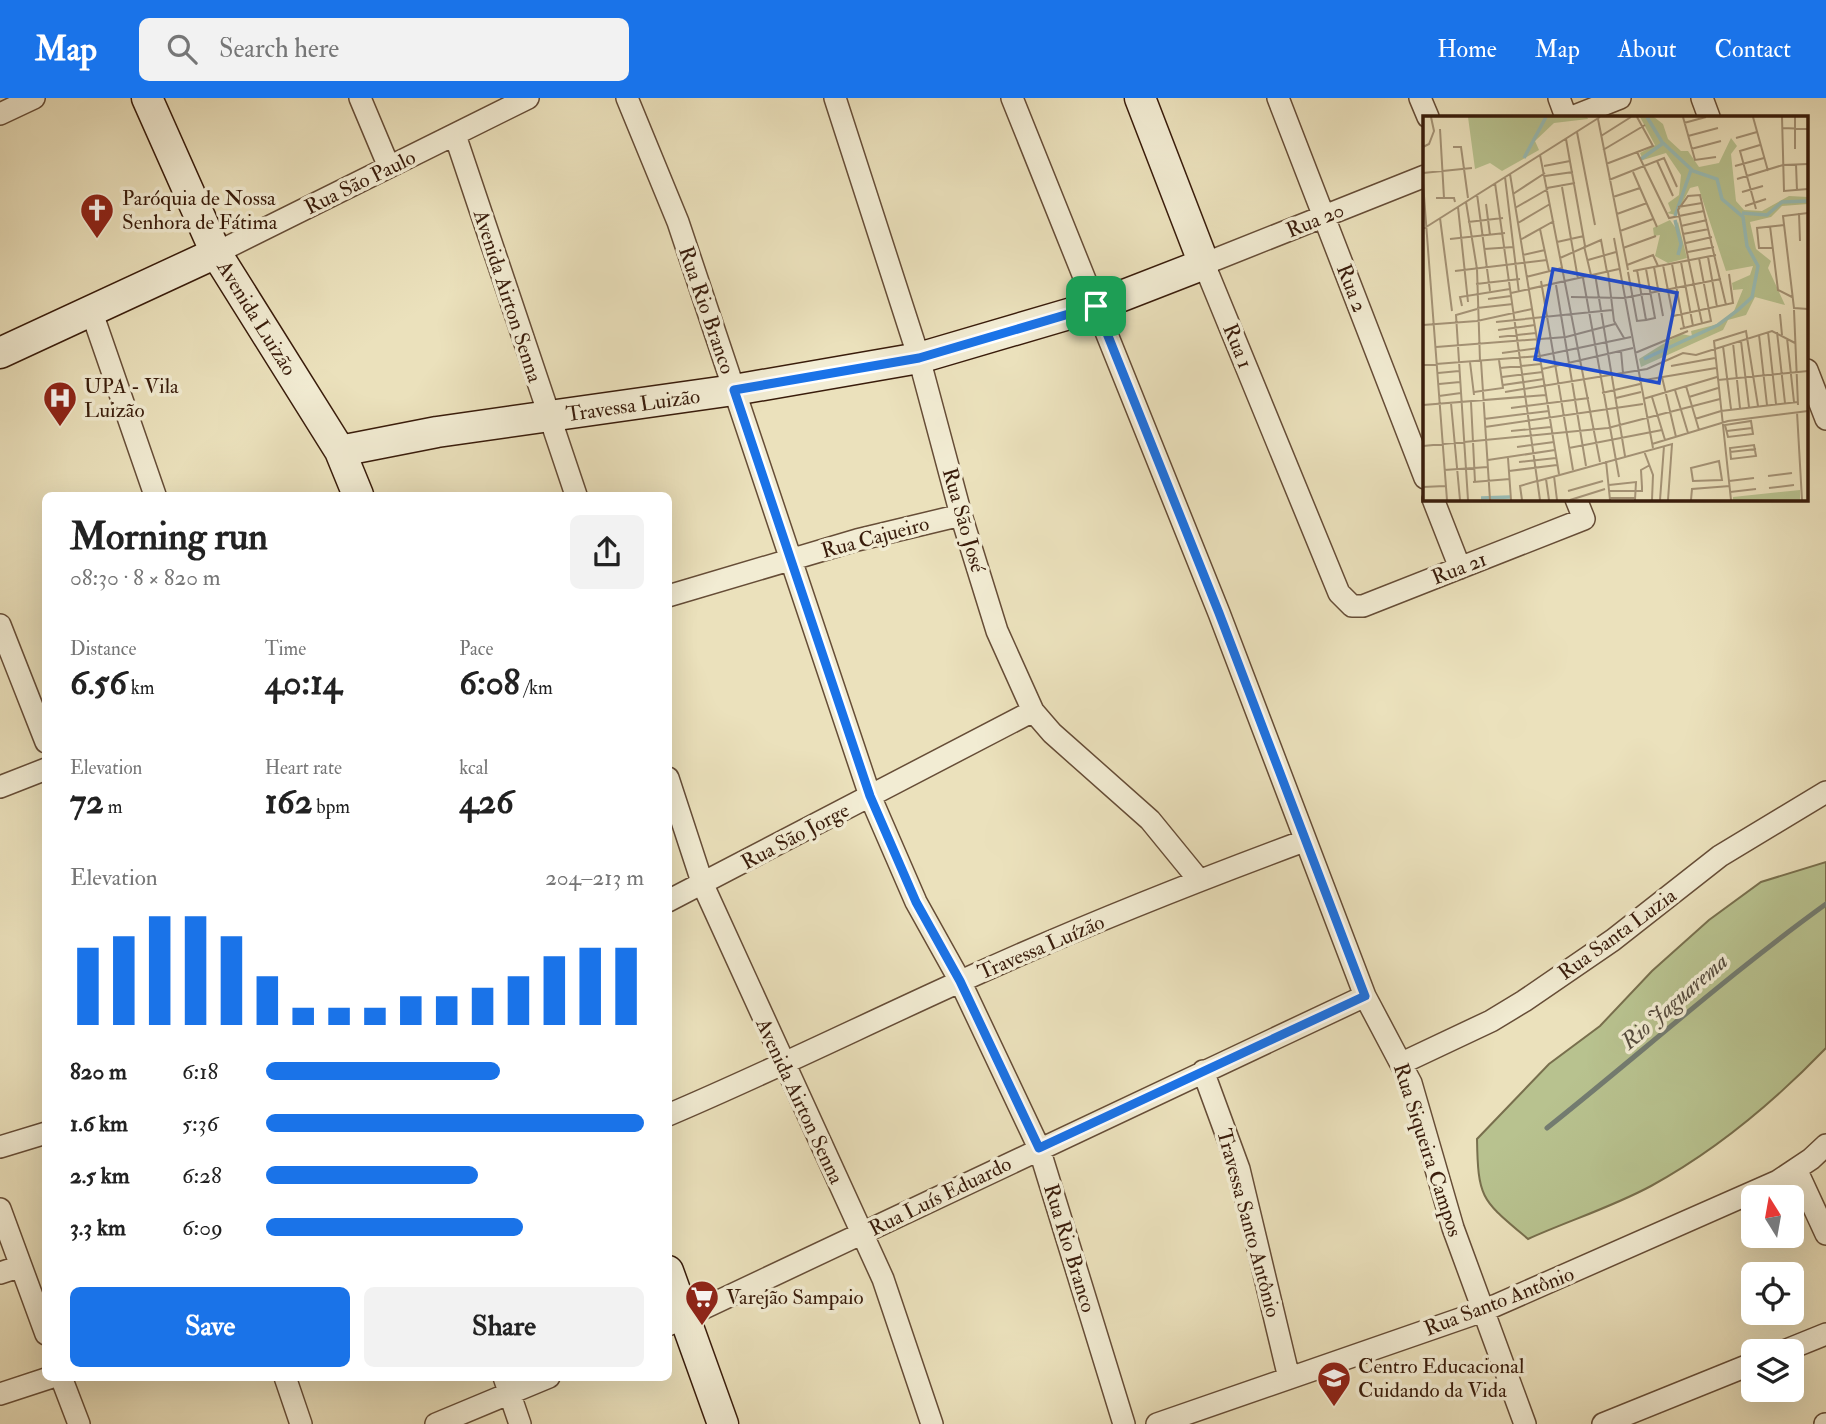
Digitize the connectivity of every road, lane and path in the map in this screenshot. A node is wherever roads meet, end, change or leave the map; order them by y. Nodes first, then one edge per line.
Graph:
1 (34, 98) edge
2 (147, 98) edge
3 (360, 98) edge
4 (528, 98) edge
5 (627, 98) edge
6 (835, 98) edge
7 (1012, 98) edge
8 (1140, 98) edge
9 (1278, 98) edge
10 (1420, 98) edge
11 (1559, 98) edge
12 (1620, 98) edge
13 (1702, 98) edge
14 (0, 114) edge
15 (1428, 116) edge
16 (1566, 116) edge
17 (1575, 116) edge
18 (1709, 116) edge
19 (455, 135) junction
20 (389, 167) junction
21 (1423, 177) edge
22 (1324, 216) junction
23 (216, 253) junction
24 (1204, 264) junction
25 (1096, 306) junction
26 (91, 310) junction
27 (0, 353) edge
28 (919, 358) junction
29 (1808, 373) edge
30 (734, 390) junction
31 (548, 418) junction
32 (1826, 419) edge
33 (340, 451) junction
34 (1423, 473) edge
35 (154, 492) edge
36 (357, 492) edge
37 (575, 492) edge
38 (1433, 500) edge
39 (1576, 500) edge
40 (961, 514) junction
41 (790, 561) junction
42 (1460, 568) junction
43 (1339, 593) joint
44 (672, 595) edge
45 (0, 625) edge
46 (1033, 712) junction
47 (42, 732) edge
48 (42, 771) edge
49 (0, 787) edge
50 (672, 790) edge
51 (1826, 792) edge
52 (870, 796) junction
53 (1304, 841) junction
54 (1199, 880) junction
55 (703, 885) junction
56 (672, 899) edge
57 (960, 981) junction
58 (1365, 996) junction
59 (1402, 1063) junction
60 (783, 1066) junction
61 (1203, 1071) junction
62 (672, 1113) edge
63 (42, 1134) edge
64 (1826, 1145) edge
65 (0, 1147) edge
66 (1039, 1148) junction
67 (1796, 1170) junction
68 (0, 1209) edge
69 (862, 1234) junction
70 (1826, 1234) edge
71 (21, 1266) junction
72 (0, 1273) edge
73 (672, 1291) edge
74 (1483, 1311) junction
75 (678, 1321) edge
76 (42, 1323) edge
77 (1826, 1334) edge
78 (1804, 1343) edge
79 (1741, 1368) edge
80 (1289, 1378) junction
81 (42, 1380) edge
82 (63, 1381) edge
83 (286, 1381) edge
84 (530, 1381) edge
85 (507, 1386) edge
86 (0, 1394) edge
87 (79, 1424) edge
88 (301, 1424) edge
89 (436, 1424) edge
90 (520, 1424) edge
91 (723, 1424) edge
92 (932, 1424) edge
93 (1124, 1424) edge
94 (1157, 1424) edge
95 (1525, 1424) edge
96 (1603, 1424) edge

1 - 14 street
2 - 23 street, Avenida Luizão
3 - 20 street
4 - 19 street, Rua São Paulo
5 - 30 street, Rua Rio Branco
6 - 28 street, Rua São José
7 - 25 street, Rua Siqueira Campos
8 - 24 street, Rua 1
9 - 22 street, Rua 2
10 - 15 street
11 - 16 street
12 - 17 street
13 - 18 street
19 - 20 street, Rua São Paulo
19 - 31 street, Avenida Airton Senna
20 - 23 street, Rua São Paulo
21 - 22 street, Rua 20
22 - 24 street, Rua 20
22 - 34 street, Rua 2
23 - 26 street, Rua São Paulo
23 - 33 street, Avenida Luizão
24 - 25 street, Travessa Luizão
24 - 43 street, Rua 1
25 - 28 street, Travessa Luizão
25 - 53 street, Rua Siqueira Campos
26 - 27 street, Rua São Paulo
26 - 35 street
28 - 30 street, Travessa Luizão
28 - 40 street, Rua São José
29 - 32 street
30 - 31 street, Travessa Luizão
30 - 41 street, Rua Rio Branco
31 - 33 street, Travessa Luizão
31 - 37 street, Avenida Airton Senna
33 - 36 street, Avenida Luizão
38 - 42 street
39 - 42 street, Rua 21
40 - 41 street, Rua Cajueiro
40 - 46 street, Rua São José
41 - 44 street, Rua Cajueiro
41 - 52 street, Rua Rio Branco
42 - 43 street, Rua 21
45 - 47 street
46 - 52 street, Rua São Jorge
46 - 54 street, Rua São José
48 - 49 street
50 - 55 street, Avenida Airton Senna
51 - 59 street, Rua Santa Luzia
52 - 55 street, Rua São Jorge
52 - 57 street, Rua Rio Branco
53 - 54 street, Travessa Luízão
53 - 58 street, Rua Siqueira Campos
54 - 57 street, Travessa Luízão
55 - 56 street, Rua São Jorge
55 - 60 street, Avenida Airton Senna
57 - 60 street, Travessa Luízão
57 - 66 street, Rua Rio Branco
58 - 59 street, Rua Siqueira Campos
58 - 61 street, Rua Luís Eduardo
59 - 74 street, Rua Siqueira Campos
60 - 62 street, Travessa Luízão
60 - 69 street, Avenida Airton Senna
61 - 66 street, Rua Luís Eduardo
61 - 80 street, Travessa Santo Antônio
63 - 65 street
64 - 67 street, Rua Santo Antônio
66 - 69 street, Rua Luís Eduardo
66 - 93 street, Rua Rio Branco
67 - 70 street
67 - 74 street, Rua Santo Antônio
68 - 71 street
69 - 75 street, Rua Luís Eduardo
69 - 92 street, Avenida Airton Senna
71 - 72 street
71 - 76 street
73 - 75 street
74 - 80 street, Rua Santo Antônio
74 - 95 street, Rua Siqueira Campos
75 - 91 street
77 - 78 street
79 - 96 street
80 - 94 street, Rua Santo Antônio
81 - 86 street
82 - 87 street
83 - 88 street
84 - 85 street
85 - 89 street
85 - 90 street

